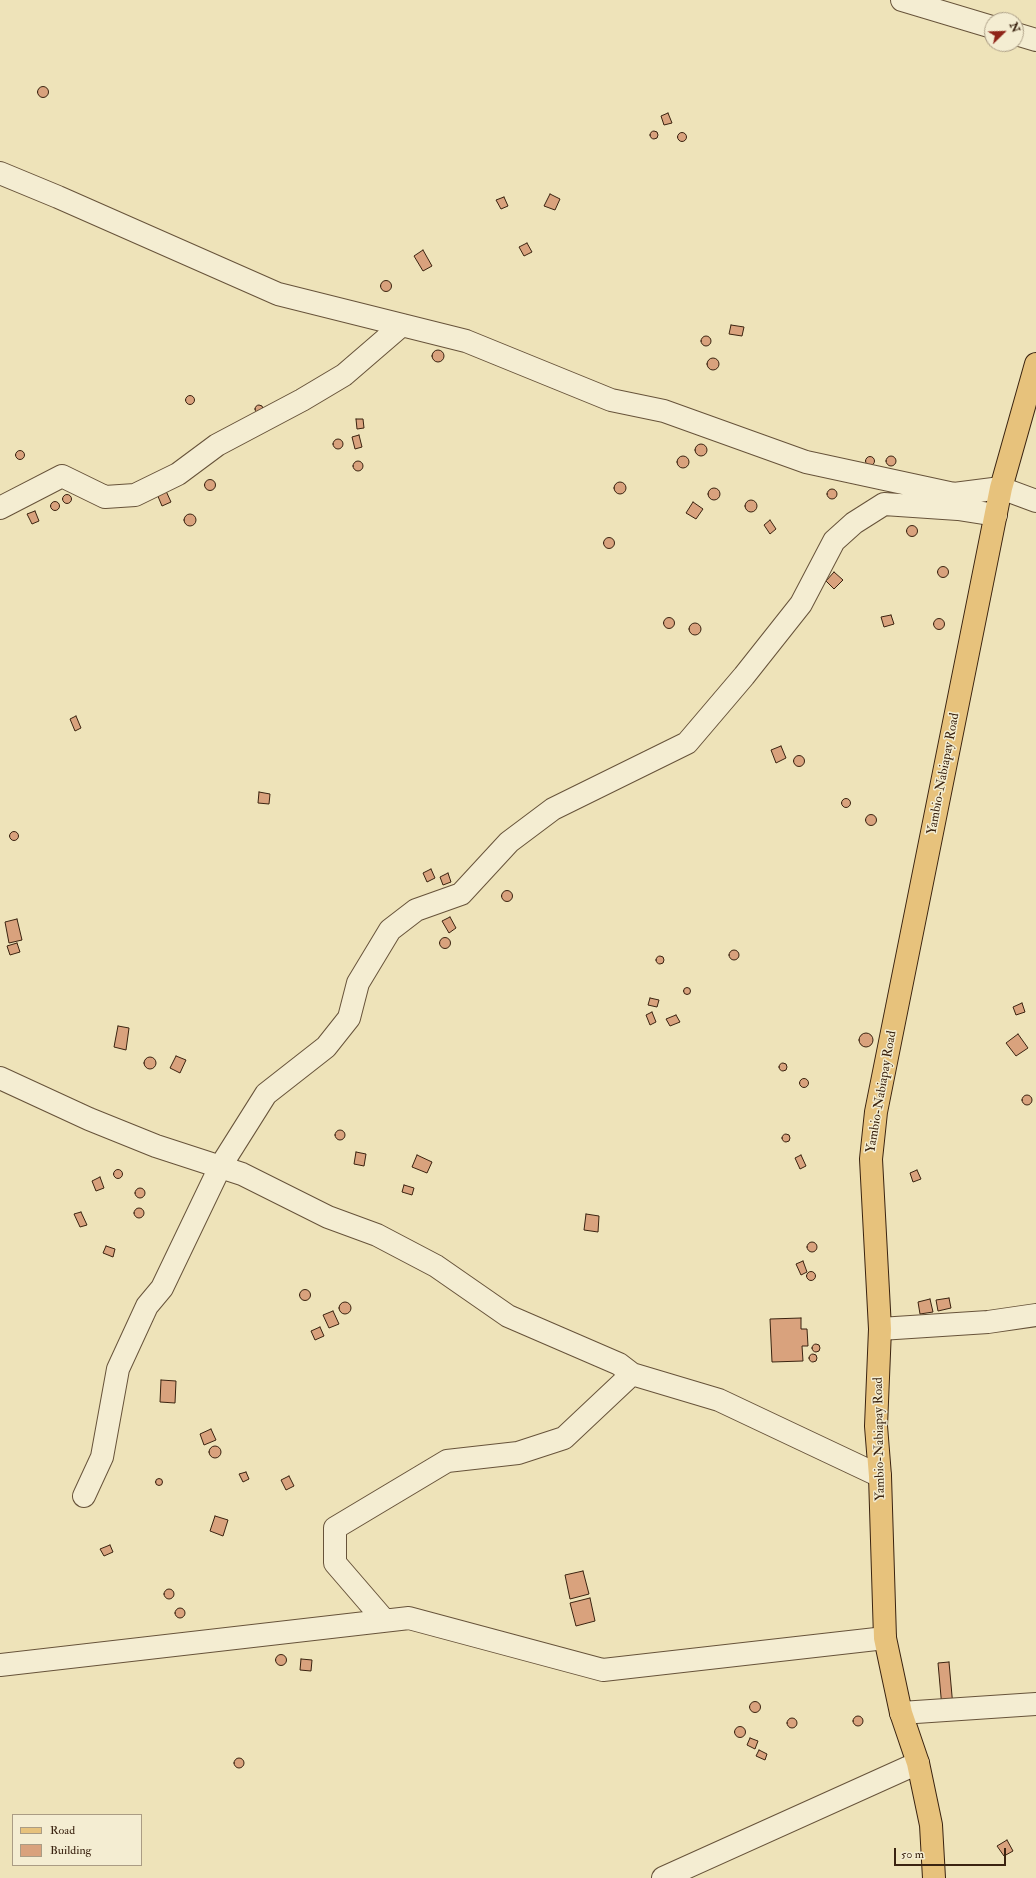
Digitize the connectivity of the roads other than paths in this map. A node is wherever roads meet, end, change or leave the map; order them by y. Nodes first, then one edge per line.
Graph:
1 (902, 0) edge
2 (984, 25) edge
3 (1024, 36) edge
4 (1036, 40) edge
5 (0, 173) edge
6 (402, 326) junction
7 (1036, 364) edge
8 (1001, 488) junction
9 (1036, 501) edge
10 (0, 508) edge
11 (996, 515) junction
12 (0, 1078) edge
13 (220, 1167) junction
14 (1036, 1316) edge
15 (880, 1330) junction
16 (632, 1374) junction
17 (880, 1476) junction
18 (84, 1496) dead end
19 (385, 1620) junction
20 (885, 1638) junction
21 (0, 1665) edge
22 (1036, 1704) edge
23 (901, 1713) junction
24 (918, 1763) junction
25 (663, 1878) edge
26 (934, 1878) edge

1 - 2 street
3 - 4 street
5 - 6 street
6 - 8 street
6 - 10 street
7 - 8 main road, Yambio-Nabiapay Road
8 - 9 street
8 - 11 main road, Yambio-Nabiapay Road
11 - 13 street
11 - 15 main road, Yambio-Nabiapay Road
12 - 13 street
13 - 16 street
13 - 18 street
14 - 15 street
15 - 17 main road, Yambio-Nabiapay Road
16 - 17 street
16 - 19 street
17 - 20 main road, Yambio-Nabiapay Road
19 - 20 street
19 - 21 street
20 - 23 main road, Yambio-Nabiapay Road
22 - 23 street
23 - 24 main road, Yambio-Nabiapay Road
24 - 25 street
24 - 26 main road, Yambio-Nabiapay Road

